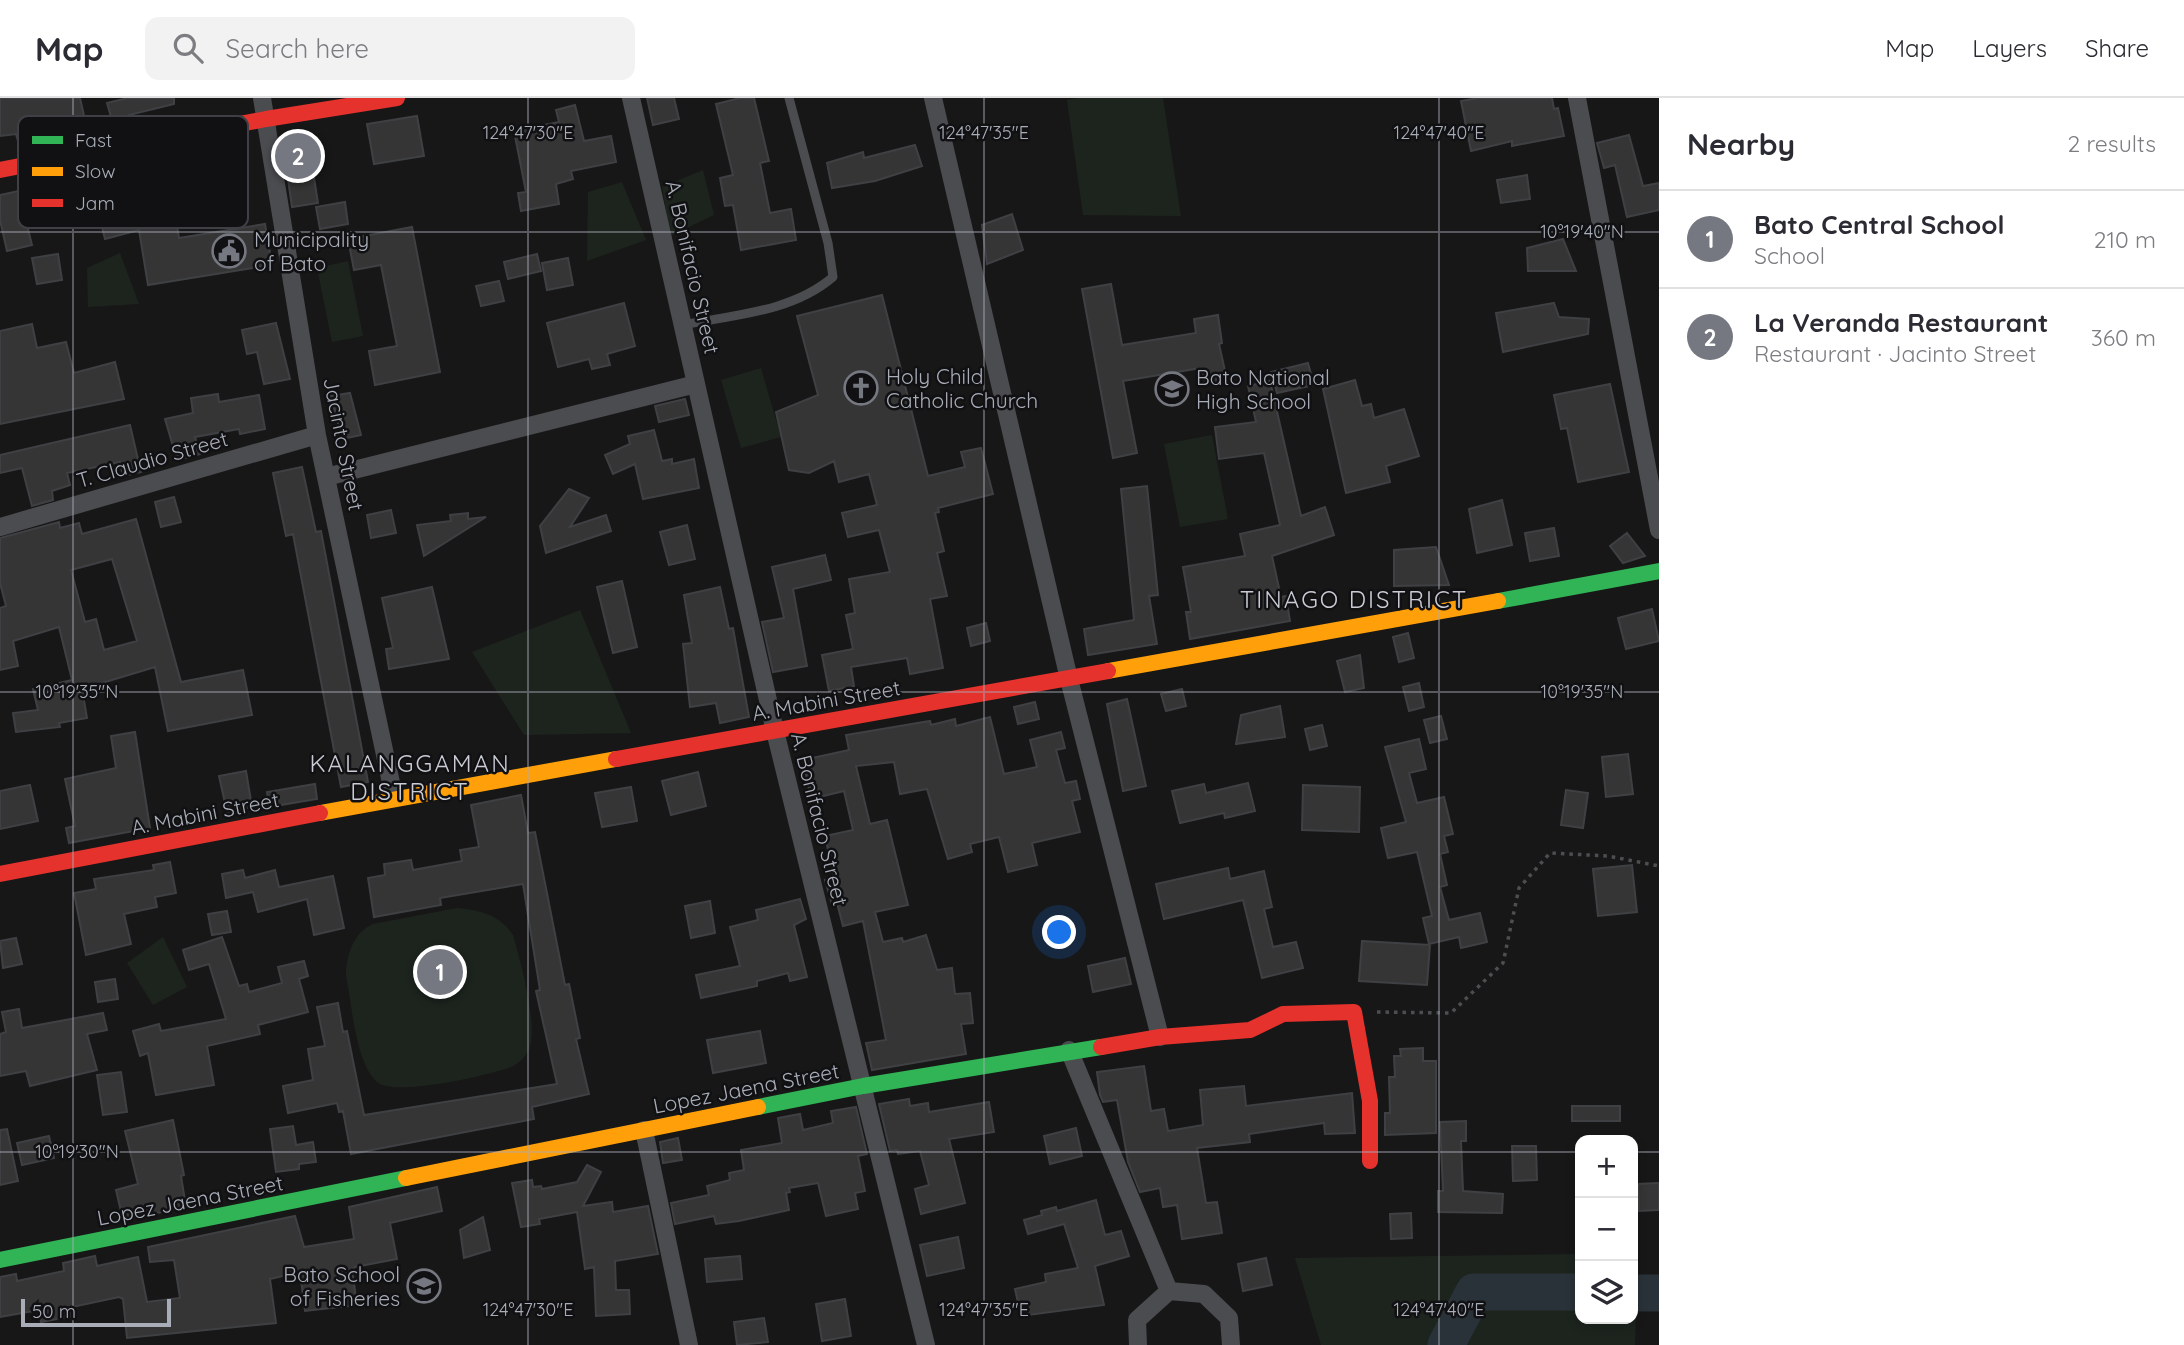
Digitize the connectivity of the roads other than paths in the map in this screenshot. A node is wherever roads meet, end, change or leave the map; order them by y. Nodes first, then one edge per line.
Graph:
1 (262, 98) edge
2 (397, 98) edge
3 (631, 98) edge
4 (789, 98) edge
5 (933, 98) edge
6 (1577, 98) edge
7 (265, 119) junction
8 (248, 122) edge
9 (18, 167) edge
10 (0, 170) edge
11 (682, 325) junction
12 (696, 384) junction
13 (317, 435) junction
14 (326, 477) junction
15 (0, 527) edge
16 (1659, 530) edge
17 (1659, 571) edge
18 (1069, 679) junction
19 (775, 731) junction
20 (394, 797) junction
21 (0, 874) edge
22 (1160, 1037) junction
23 (1069, 1050) junction
24 (863, 1086) junction
25 (644, 1130) junction
26 (1370, 1161) dead end
27 (0, 1260) edge
28 (1169, 1291) junction
29 (689, 1345) edge
30 (926, 1345) edge
31 (1138, 1345) edge
32 (1230, 1345) edge

1 - 7 street, Jacinto Street
2 - 7 street
3 - 11 street, A. Bonifacio Street
4 - 11 lane
5 - 18 street
6 - 16 street
7 - 8 street
7 - 13 street, Jacinto Street
9 - 10 street
11 - 12 street, A. Bonifacio Street
12 - 14 street
12 - 19 street, A. Bonifacio Street
13 - 14 street, Jacinto Street
13 - 15 street, T. Claudio Street
14 - 20 street, Jacinto Street
17 - 18 street, A. Mabini Street
18 - 19 street, A. Mabini Street
18 - 22 street
19 - 20 street, A. Mabini Street
19 - 24 street, A. Bonifacio Street
20 - 21 street, A. Mabini Street
22 - 23 street, Lopez Jaena Street
22 - 26 street, Lopez Jaena Street
23 - 24 street, Lopez Jaena Street
23 - 28 street
24 - 25 street, Lopez Jaena Street
24 - 30 street, A. Bonifacio Street
25 - 27 street, Lopez Jaena Street
25 - 29 street
28 - 31 street
28 - 32 street

